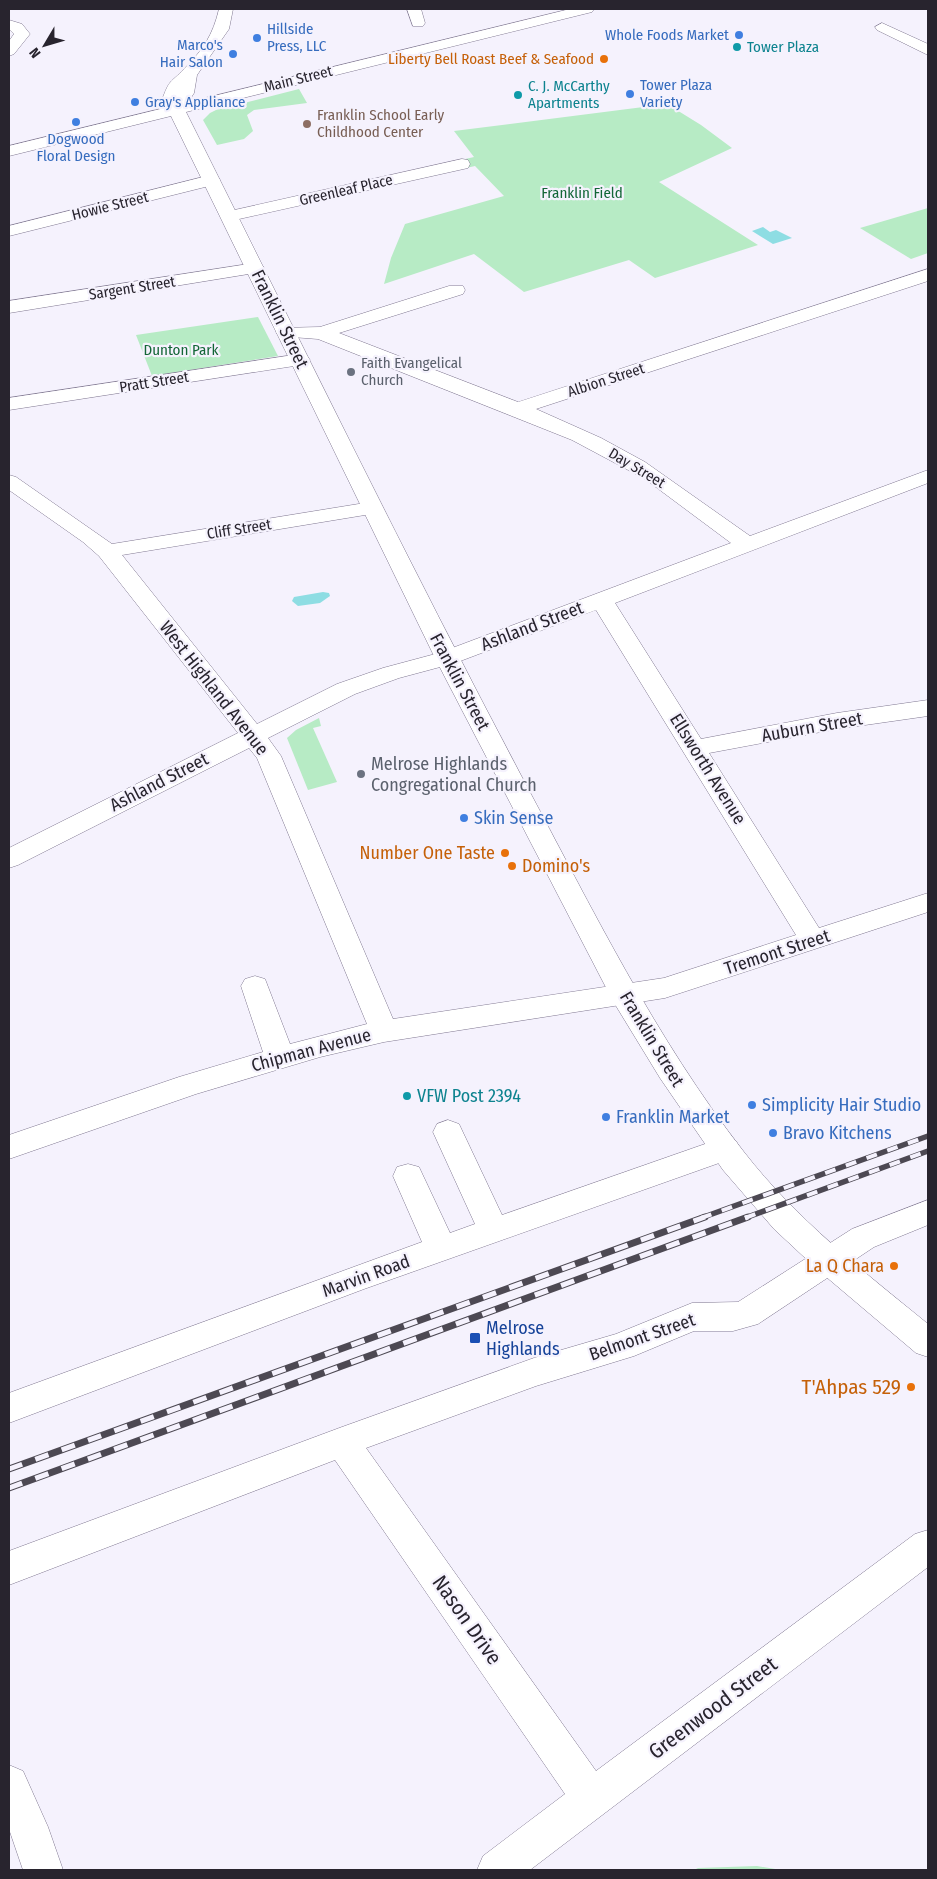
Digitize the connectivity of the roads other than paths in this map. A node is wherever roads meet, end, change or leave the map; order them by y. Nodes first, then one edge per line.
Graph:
1 (226, 9) edge
2 (587, 9) edge
3 (9, 24) edge
4 (882, 27) dead end
5 (928, 50) edge
6 (9, 51) edge
7 (176, 109) junction
8 (9, 151) edge
9 (462, 164) dead end
10 (211, 180) junction
11 (230, 216) junction
12 (9, 231) edge
13 (255, 268) junction
14 (928, 275) edge
15 (456, 290) dead end
16 (9, 307) edge
17 (286, 332) junction
18 (321, 333) junction
19 (300, 360) junction
20 (9, 404) edge
21 (518, 409) junction
22 (928, 476) edge
23 (9, 481) edge
24 (371, 508) junction
25 (747, 544) junction
26 (107, 551) junction
27 (601, 599) junction
28 (447, 658) junction
29 (928, 708) edge
30 (252, 735) junction
31 (695, 748) junction
32 (11, 854) edge
33 (928, 902) edge
34 (813, 940) junction
35 (255, 986) dead end
36 (624, 994) junction
37 (384, 1031) junction
38 (280, 1058) junction
39 (448, 1132) dead end
40 (9, 1147) edge
41 (725, 1149) junction
42 (408, 1176) dead end
43 (928, 1212) edge
44 (493, 1230) junction
45 (440, 1249) junction
46 (829, 1261) junction
47 (928, 1343) edge
48 (9, 1408) edge
49 (342, 1442) junction
50 (928, 1546) edge
51 (9, 1568) edge
52 (9, 1785) edge
53 (592, 1799) junction
54 (43, 1870) edge
55 (498, 1870) edge

1 - 7 street
2 - 7 street, Main Street
3 - 6 street
4 - 5 street
7 - 8 street, Main Street
7 - 10 street, Franklin Street
9 - 11 street, Greenleaf Place
10 - 11 street, Franklin Street
10 - 12 street, Howie Street
11 - 13 street, Franklin Street
13 - 16 street, Sargent Street
13 - 17 street, Franklin Street
14 - 21 street, Albion Street
15 - 18 street
17 - 18 street
17 - 19 street, Franklin Street
18 - 21 street
19 - 20 street, Pratt Street
19 - 24 street, Franklin Street
21 - 25 street, Day Street
22 - 25 street, Ashland Street
23 - 26 street, West Highland Avenue
24 - 26 street, Cliff Street
24 - 28 street, Franklin Street
25 - 27 street, Ashland Street
26 - 30 street, West Highland Avenue
27 - 28 street, Ashland Street
27 - 31 street, Ellsworth Avenue
28 - 30 street, Ashland Street
28 - 36 street, Franklin Street
29 - 31 street, Auburn Street
30 - 32 street, Ashland Street
30 - 37 street, West Highland Avenue
31 - 34 street, Ellsworth Avenue
33 - 34 street, Tremont Street
34 - 36 street, Tremont Street
35 - 38 street
36 - 37 street, Chipman Avenue
36 - 41 street, Franklin Street
37 - 38 street, Chipman Avenue
38 - 40 street, Chipman Avenue
39 - 44 street
41 - 44 street, Marvin Road
41 - 46 street, Franklin Street
42 - 45 street
43 - 46 street, Belmont Street
44 - 45 street, Marvin Road
45 - 48 street, Marvin Road
46 - 47 street, Franklin Street
46 - 49 street, Belmont Street
49 - 51 street, Belmont Street
49 - 53 street, Nason Drive
50 - 53 street, Greenwood Street
52 - 54 street
53 - 55 street, Greenwood Street

